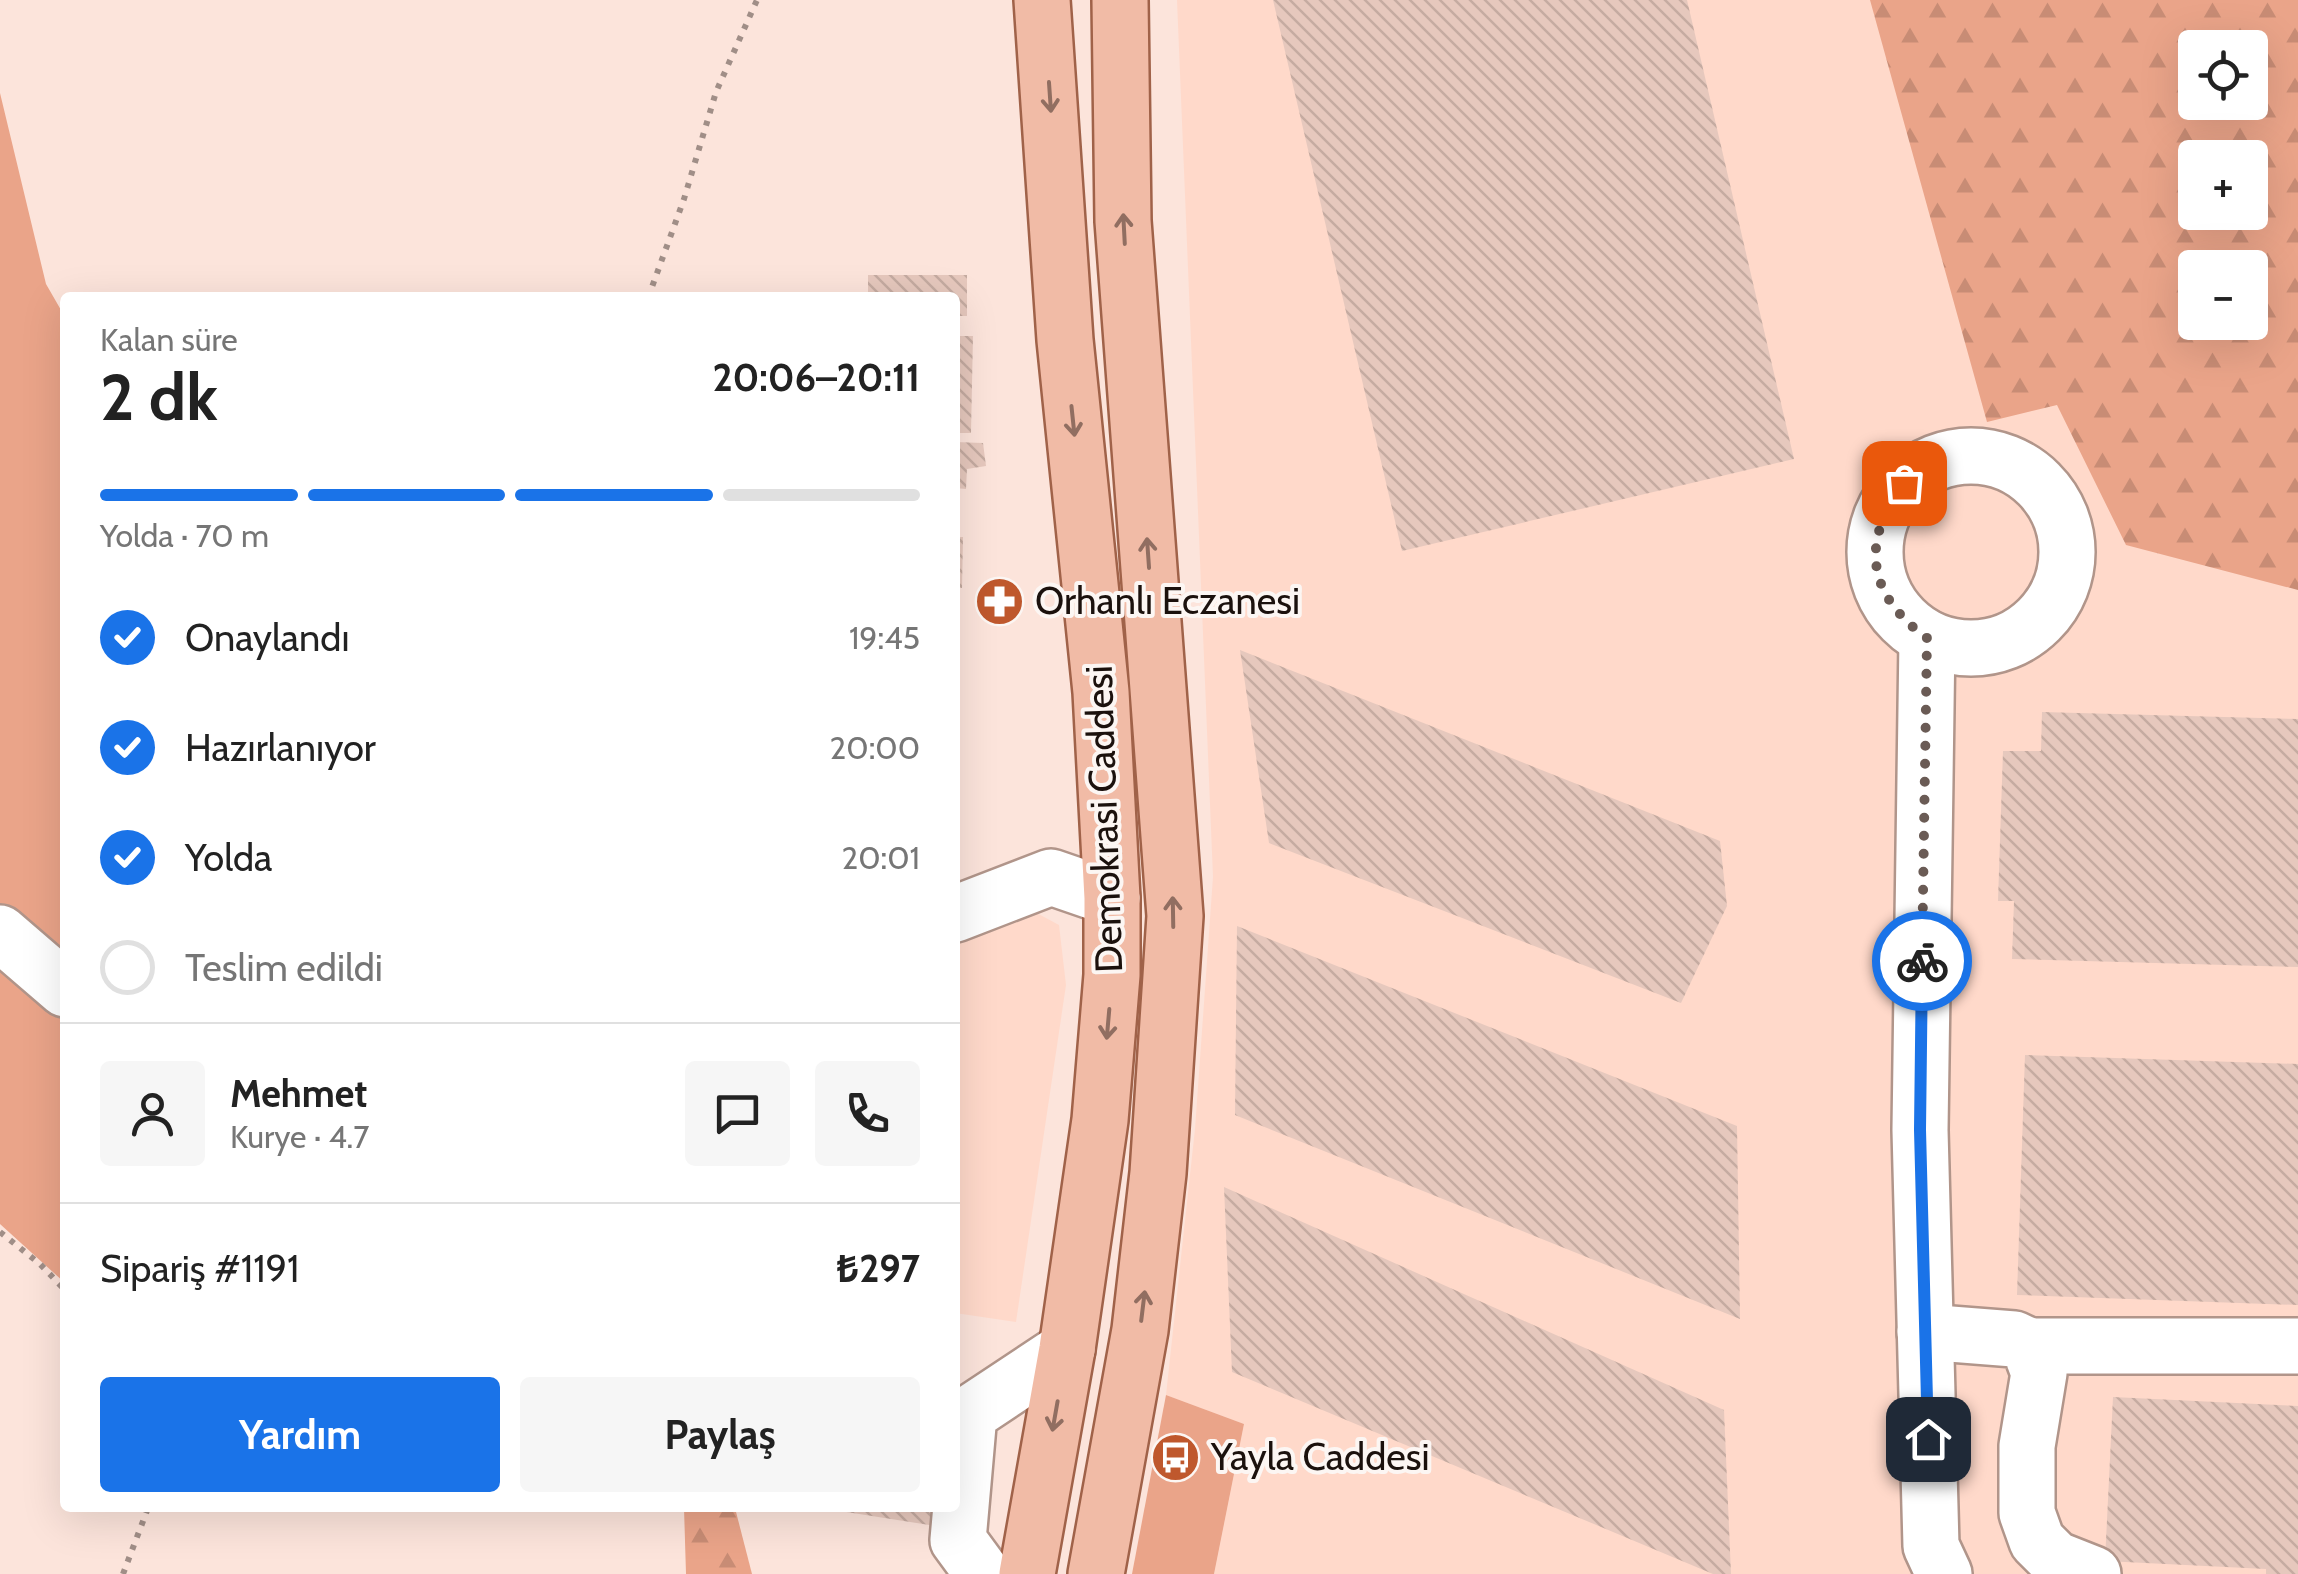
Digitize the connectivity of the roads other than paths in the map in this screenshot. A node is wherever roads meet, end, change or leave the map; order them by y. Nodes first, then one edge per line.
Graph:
1 (1042, 0) edge
2 (1120, 0) edge
3 (1927, 638) dead end
4 (1112, 898) junction
5 (960, 912) edge
6 (0, 933) edge
7 (60, 984) edge
8 (1926, 1332) junction
9 (2029, 1346) junction
10 (2298, 1346) edge
11 (1067, 1349) junction
12 (983, 1574) edge
13 (1027, 1574) edge
14 (1096, 1574) edge
15 (1944, 1574) edge
16 (2094, 1574) edge

1 -> 4 main road, Demokrasi Caddesi
14 -> 2 main road, Demokrasi Caddesi
3 - 8 street
4 - 5 street
4 -> 11 main road, Demokrasi Caddesi
6 - 7 street
8 - 9 street
8 - 15 street
9 - 10 street
9 - 16 street
11 - 12 street
11 -> 13 main road, Demokrasi Caddesi

